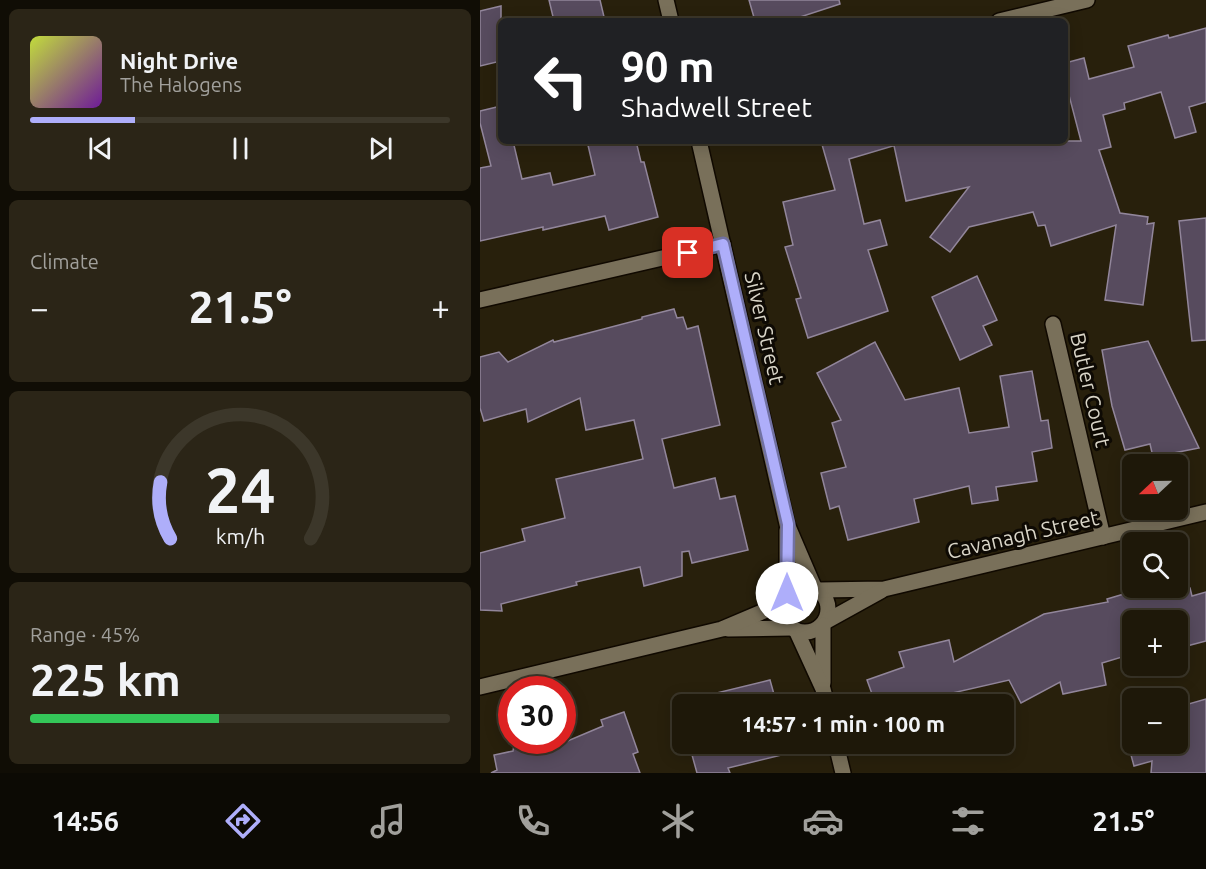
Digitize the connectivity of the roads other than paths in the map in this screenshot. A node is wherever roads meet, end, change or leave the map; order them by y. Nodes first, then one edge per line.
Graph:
1 (666, 0) edge
2 (1087, 0) edge
3 (670, 18) edge
4 (1012, 18) edge
5 (700, 144) edge
6 (723, 244) junction
7 (480, 300) edge
8 (1053, 324) dead end
9 (1206, 512) edge
10 (788, 524) junction
11 (1103, 537) junction
12 (817, 588) junction
13 (884, 589) junction
14 (785, 598) junction
15 (824, 623) junction
16 (722, 629) junction
17 (794, 629) junction
18 (480, 687) edge
19 (823, 689) junction
20 (824, 694) edge
21 (838, 754) edge
22 (843, 773) edge

1 - 3 street
2 - 4 street
5 - 6 street, Silver Street
6 - 7 street
6 - 10 street, Silver Street
8 - 11 street, Butler Court
9 - 11 street, Cavanagh Street
10 - 12 street, Silver Street
10 - 14 street, Silver Street
11 - 13 street, Cavanagh Street
12 - 13 street, Cavanagh Street
12 - 14 street
12 - 15 street
13 - 15 street, Cavanagh Street
14 - 16 street
14 - 17 street
15 - 17 street
15 - 19 street
16 - 17 street
16 - 18 street
17 - 19 street
19 - 20 street
21 - 22 street

